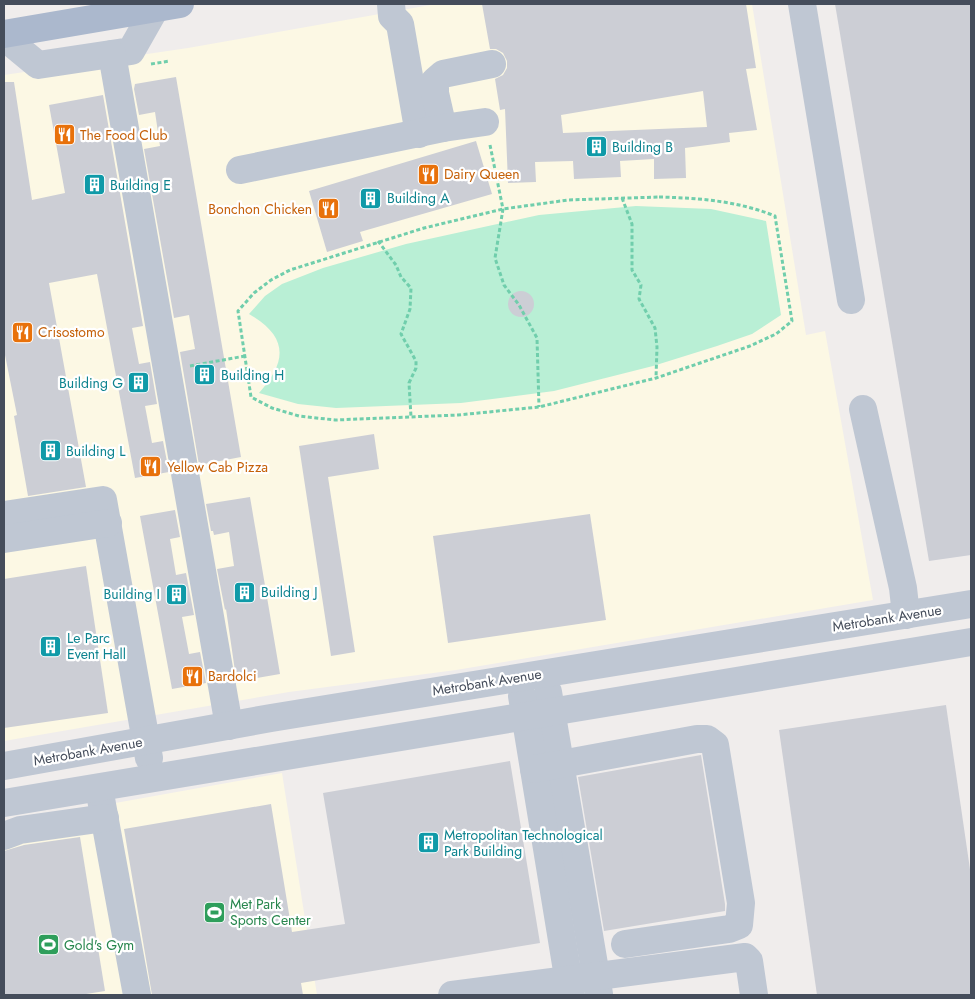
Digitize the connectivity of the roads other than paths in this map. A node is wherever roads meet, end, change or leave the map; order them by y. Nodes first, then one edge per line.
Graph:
1 (802, 4) edge
2 (168, 6) edge
3 (391, 10) edge
4 (4, 36) edge
5 (112, 54) junction
6 (492, 64) dead end
7 (485, 122) road end
8 (423, 133) junction
9 (240, 170) dead end
10 (851, 300) dead end
11 (863, 409) dead end
12 (4, 515) edge
13 (108, 523) junction
14 (4, 540) edge
15 (971, 604) edge
16 (906, 615) junction
17 (971, 642) edge
18 (545, 673) junction
19 (519, 677) junction
20 (539, 712) junction
21 (229, 726) junction
22 (146, 741) junction
23 (559, 752) junction
24 (532, 758) junction
25 (4, 766) edge
26 (152, 779) junction
27 (100, 788) junction
28 (4, 803) edge
29 (105, 818) junction
30 (4, 836) edge
31 (625, 944) dead end
32 (598, 986) edge
33 (570, 988) edge
34 (137, 995) edge
35 (452, 995) edge
36 (754, 995) edge

1 - 10 street
2 - 4 main road
2 - 5 street
3 - 8 street
4 - 5 street
5 - 21 street
6 - 8 street
7 - 8 street
8 - 9 street
11 - 16 street
12 - 13 street
13 - 14 street
13 - 22 street
15 - 16 street, Metrobank Avenue
16 - 18 street, Metrobank Avenue
17 - 20 street
18 - 19 street, Metrobank Avenue
18 - 20 street
19 - 20 street
19 - 21 street, Metrobank Avenue
20 - 23 street
20 - 24 street
20 - 26 street
21 - 22 street, Metrobank Avenue
22 - 25 street, Metrobank Avenue
22 - 26 street
23 - 24 street
23 - 31 street
23 - 32 street
24 - 33 street
26 - 27 street
27 - 28 street
27 - 29 street
29 - 30 street
29 - 34 street
32 - 33 street
32 - 36 street
33 - 35 street

